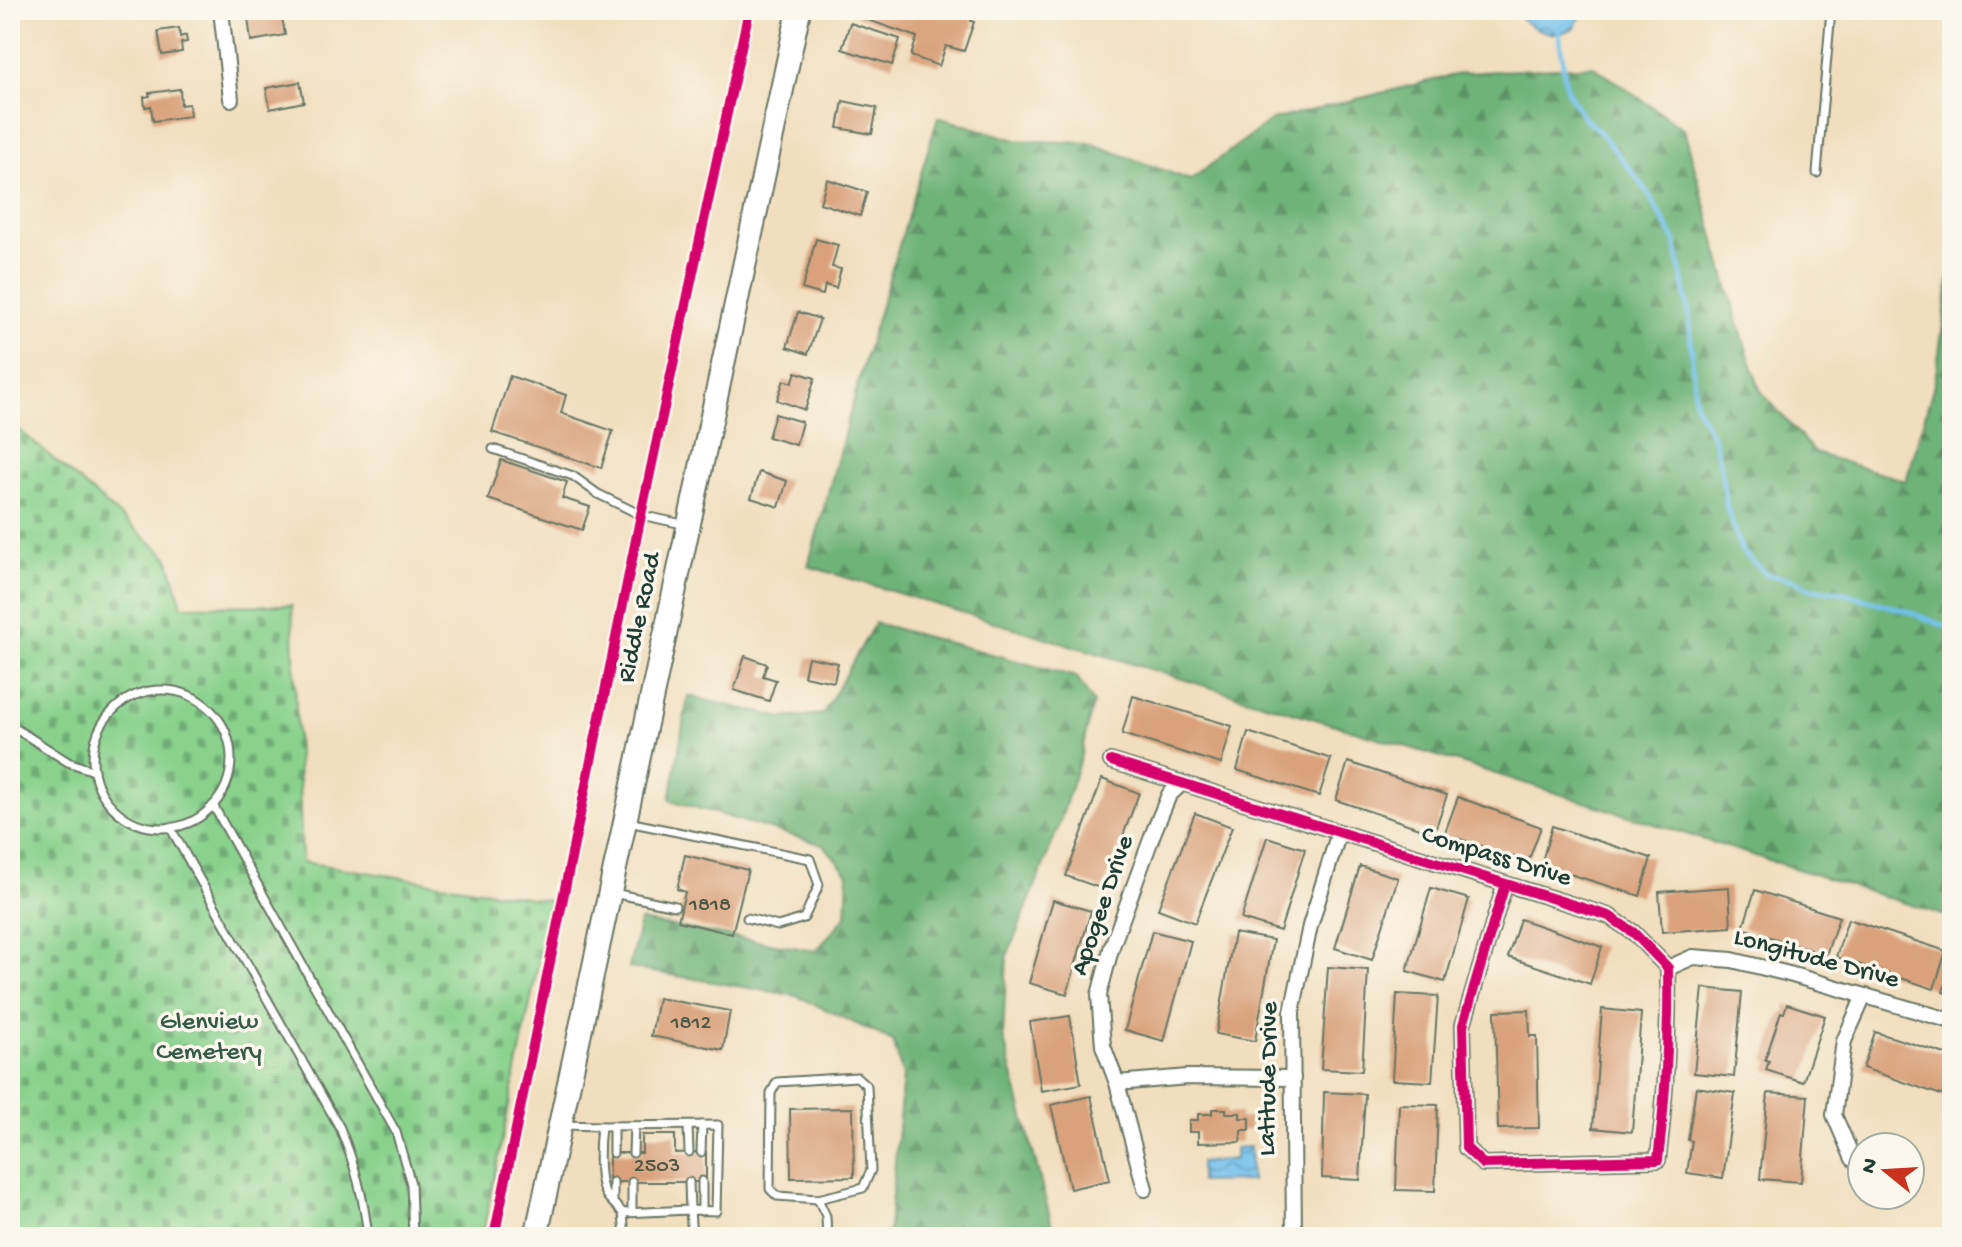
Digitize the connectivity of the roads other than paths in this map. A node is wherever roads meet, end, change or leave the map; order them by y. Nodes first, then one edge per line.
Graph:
1 (221, 10) edge
2 (799, 10) edge
3 (1831, 10) edge
4 (231, 99) dead end
5 (1817, 173) dead end
6 (493, 449) dead end
7 (689, 526) junction
8 (10, 725) edge
9 (1111, 761) dead end
10 (94, 771) junction
11 (1181, 784) junction
12 (213, 805) junction
13 (626, 821) junction
14 (170, 827) junction
15 (1339, 832) junction
16 (1505, 884) junction
17 (611, 893) junction
18 (675, 906) dead end
19 (747, 918) dead end
20 (1668, 968) junction
21 (1864, 996) junction
22 (1952, 1021) edge
23 (1293, 1078) junction
24 (1117, 1083) junction
25 (560, 1125) junction
26 (702, 1125) junction
27 (601, 1126) junction
28 (613, 1126) junction
29 (634, 1126) junction
30 (688, 1126) junction
31 (1846, 1143) edge
32 (689, 1152) dead end
33 (701, 1152) dead end
34 (613, 1153) dead end
35 (633, 1153) dead end
36 (702, 1181) dead end
37 (613, 1182) dead end
38 (632, 1182) dead end
39 (689, 1182) dead end
40 (1145, 1189) dead end
41 (818, 1199) junction
42 (613, 1202) junction
43 (690, 1210) junction
44 (702, 1211) junction
45 (628, 1212) junction
46 (368, 1237) edge
47 (413, 1237) edge
48 (536, 1237) edge
49 (625, 1237) edge
50 (692, 1237) edge
51 (827, 1237) edge
52 (1294, 1237) edge

1 - 4 street
2 - 7 main road, Riddle Road
3 - 5 lane
6 - 7 lane
7 - 13 main road, Riddle Road
8 - 10 lane
9 - 11 street, Compass Drive
10 - 12 lane
10 - 14 lane
11 - 15 street, Compass Drive
11 - 24 street, Apogee Drive
12 - 14 lane
12 - 47 lane
13 - 17 main road, Riddle Road
13 - 19 lane
14 - 46 lane
15 - 16 street, Compass Drive
15 - 23 street, Latitude Drive
16 - 20 street, Compass Drive
16 - 20 street
17 - 18 lane
17 - 25 main road, Riddle Road
20 - 21 street, Longitude Drive
21 - 22 street, Longitude Drive
21 - 31 street
23 - 24 street
23 - 52 street, Latitude Drive
24 - 40 street, Apogee Drive
25 - 27 lane
25 - 48 main road, Riddle Road
26 - 30 lane
26 - 33 lane
26 - 44 lane
27 - 28 lane
27 - 42 lane
28 - 29 lane
28 - 34 lane
29 - 30 lane
29 - 35 lane
30 - 32 lane
36 - 44 lane
37 - 42 lane
38 - 45 lane
39 - 43 lane
41 - 41 lane
41 - 51 lane
42 - 45 lane
43 - 44 lane
43 - 45 lane
43 - 50 lane
45 - 49 lane

